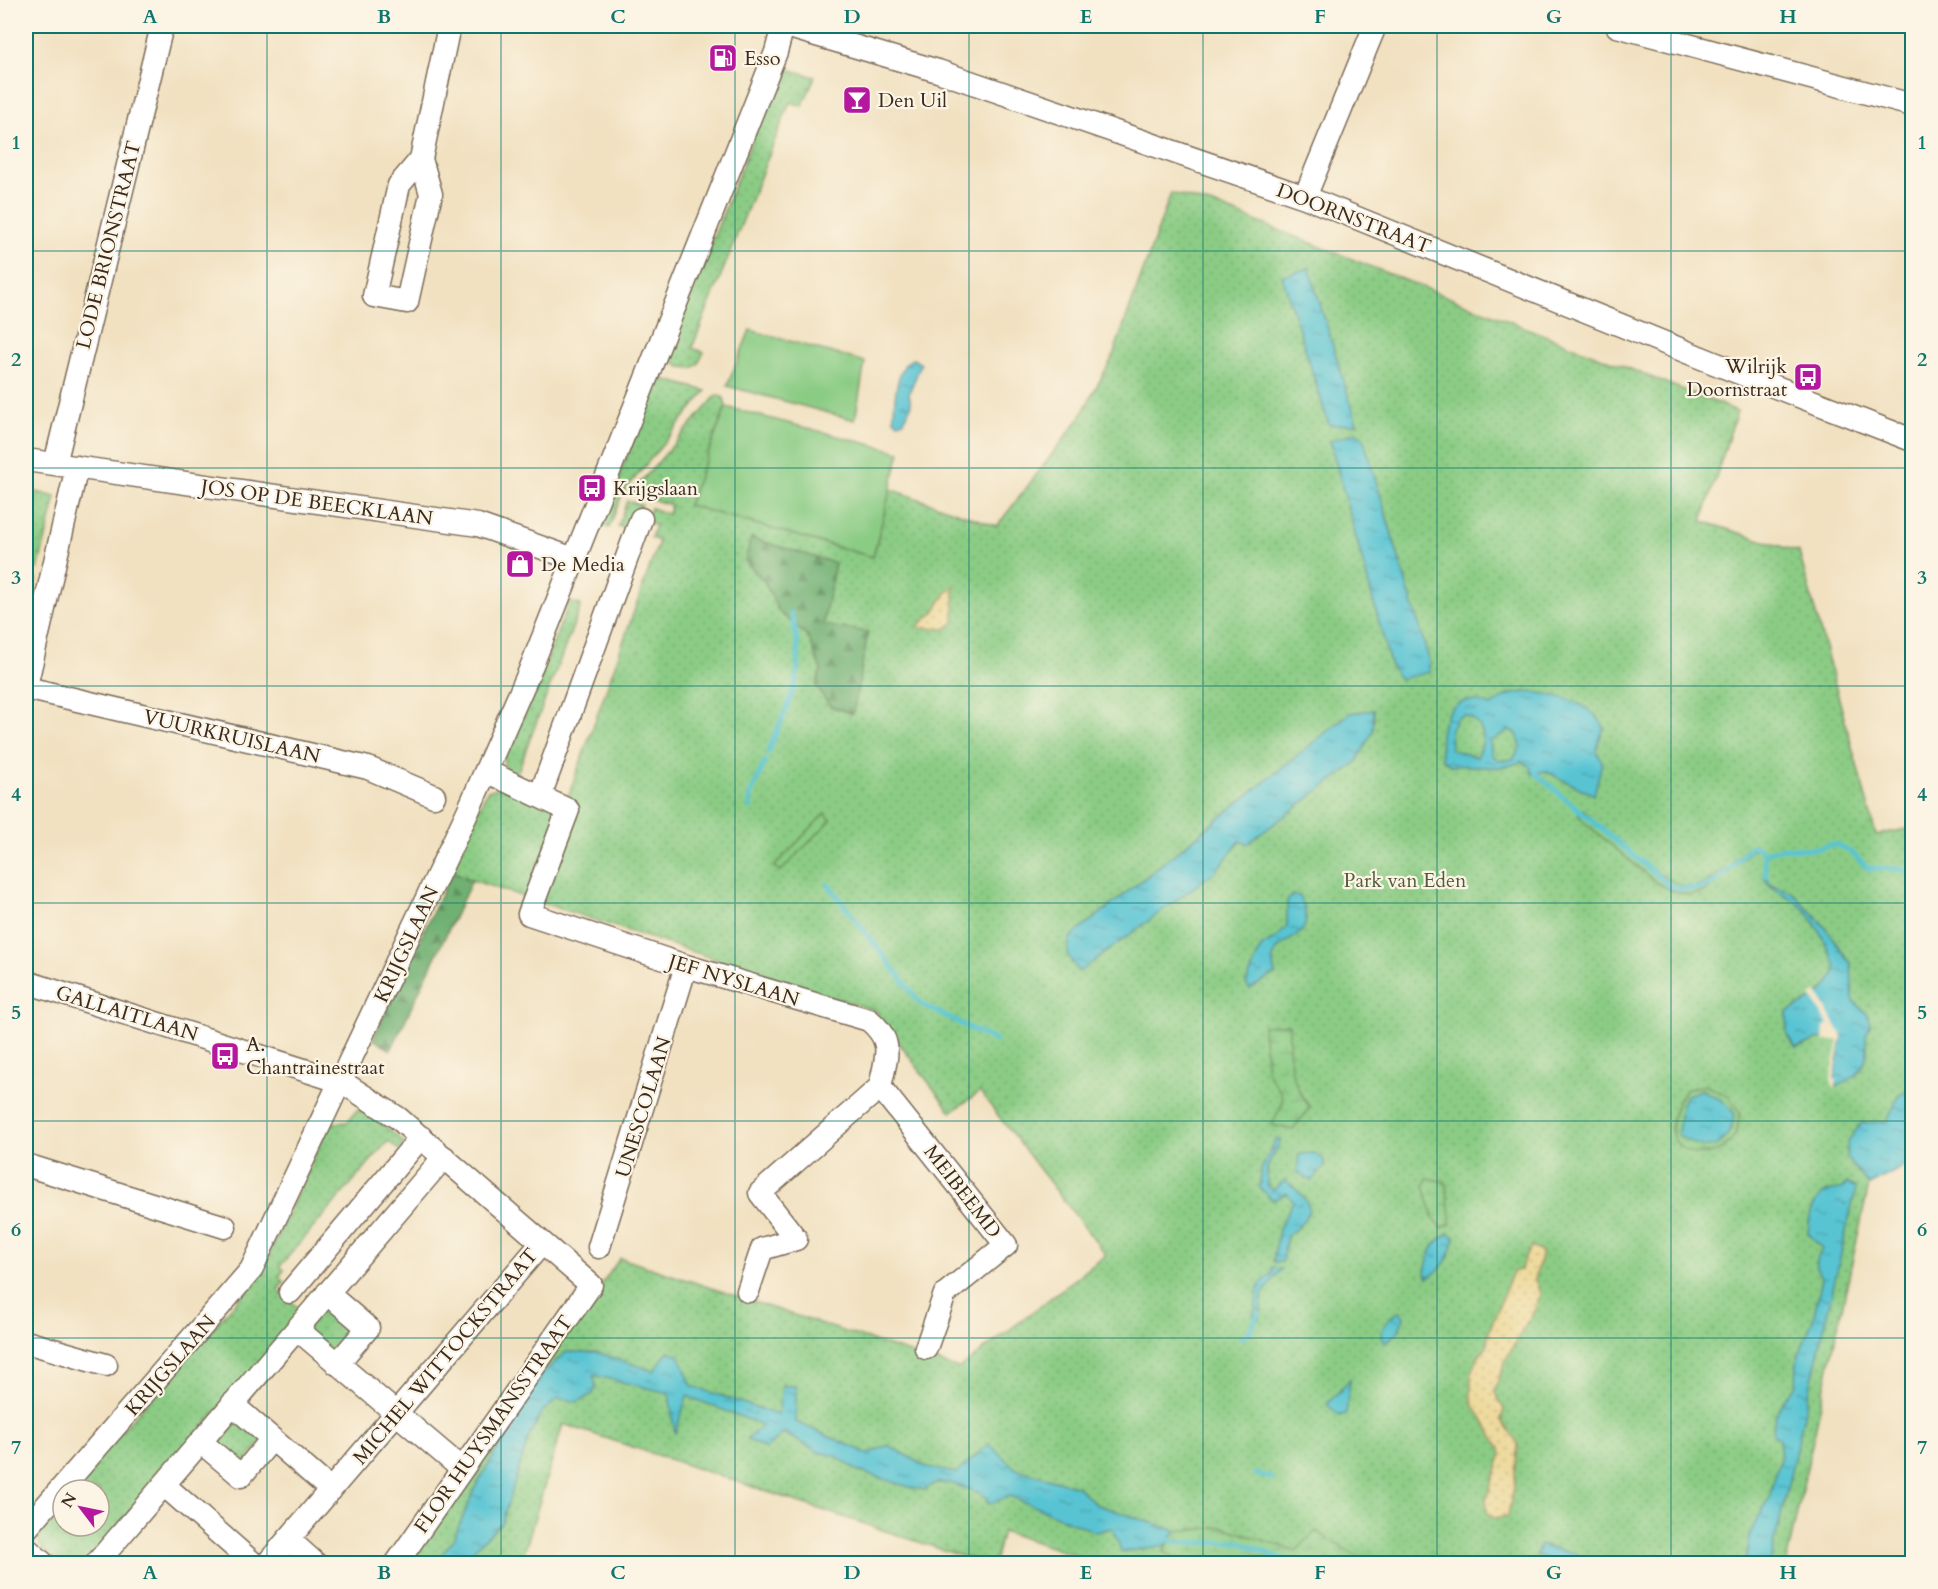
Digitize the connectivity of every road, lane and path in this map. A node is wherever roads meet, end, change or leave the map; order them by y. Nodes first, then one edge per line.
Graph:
1 (162, 26) edge
2 (449, 26) edge
3 (784, 26) edge
4 (1375, 26) edge
5 (1617, 26) edge
6 (1912, 105) edge
7 (421, 159) junction
8 (1305, 197) junction
9 (1912, 440) edge
10 (55, 464) junction
11 (27, 466) edge
12 (77, 467) junction
13 (641, 519) dead end
14 (574, 559) junction
15 (26, 687) edge
16 (486, 771) junction
17 (434, 796) dead end
18 (540, 796) junction
19 (686, 966) junction
20 (26, 982) edge
21 (342, 1082) junction
22 (880, 1087) junction
23 (421, 1137) junction
24 (444, 1157) junction
25 (26, 1165) edge
26 (225, 1227) dead end
27 (542, 1243) junction
28 (600, 1247) dead end
29 (748, 1291) dead end
30 (290, 1292) dead end
31 (327, 1293) junction
32 (297, 1329) junction
33 (26, 1342) edge
34 (926, 1348) dead end
35 (338, 1364) junction
36 (106, 1365) dead end
37 (232, 1404) junction
38 (397, 1414) junction
39 (272, 1439) junction
40 (201, 1442) junction
41 (462, 1469) junction
42 (164, 1485) junction
43 (331, 1490) junction
44 (26, 1529) edge
45 (288, 1539) junction
46 (26, 1548) edge
47 (44, 1563) edge
48 (96, 1563) edge
49 (254, 1563) edge
50 (267, 1563) edge
51 (316, 1563) edge
52 (396, 1563) edge

1 - 10 street, LODE BRIONSTRAAT
2 - 7 street
3 - 8 street, DOORNSTRAAT
3 - 14 street, KRIJGSLAAN
4 - 8 street
5 - 6 street
7 - 7 street
8 - 9 street, DOORNSTRAAT
10 - 11 street, JOS OP DE BEECKLAAN
10 - 12 street, JOS OP DE BEECKLAAN
12 - 14 street, JOS OP DE BEECKLAAN
12 - 15 street
13 - 18 street
14 - 16 street, KRIJGSLAAN
15 - 17 street, VUURKRUISLAAN
16 - 18 street
16 - 21 street, KRIJGSLAAN
18 - 19 street, JEF NYSLAAN
19 - 22 street, JEF NYSLAAN
19 - 28 street, UNESCOLAAN
20 - 21 street, GALLAITLAAN
21 - 23 street, GALLAITLAAN
21 - 44 street, KRIJGSLAAN
22 - 29 street
22 - 34 street, MEIBEEMD
23 - 24 street, MICHEL WITTOCKSTRAAT
23 - 30 street
24 - 27 street, MICHEL WITTOCKSTRAAT
24 - 31 street
25 - 26 street
27 - 38 street, MICHEL WITTOCKSTRAAT
27 - 41 street, FLOR HUYSMANSSTRAAT
31 - 32 street
31 - 35 street
32 - 35 street
32 - 37 street
33 - 36 street
35 - 38 street
37 - 39 street
37 - 40 street
38 - 41 street
38 - 43 street, MICHEL WITTOCKSTRAAT
39 - 40 street
39 - 43 street
40 - 42 street
41 - 52 street, FLOR HUYSMANSSTRAAT
42 - 48 street
42 - 49 street
43 - 45 street, MICHEL WITTOCKSTRAAT
45 - 50 street, MICHEL WITTOCKSTRAAT
45 - 51 street
46 - 47 street

